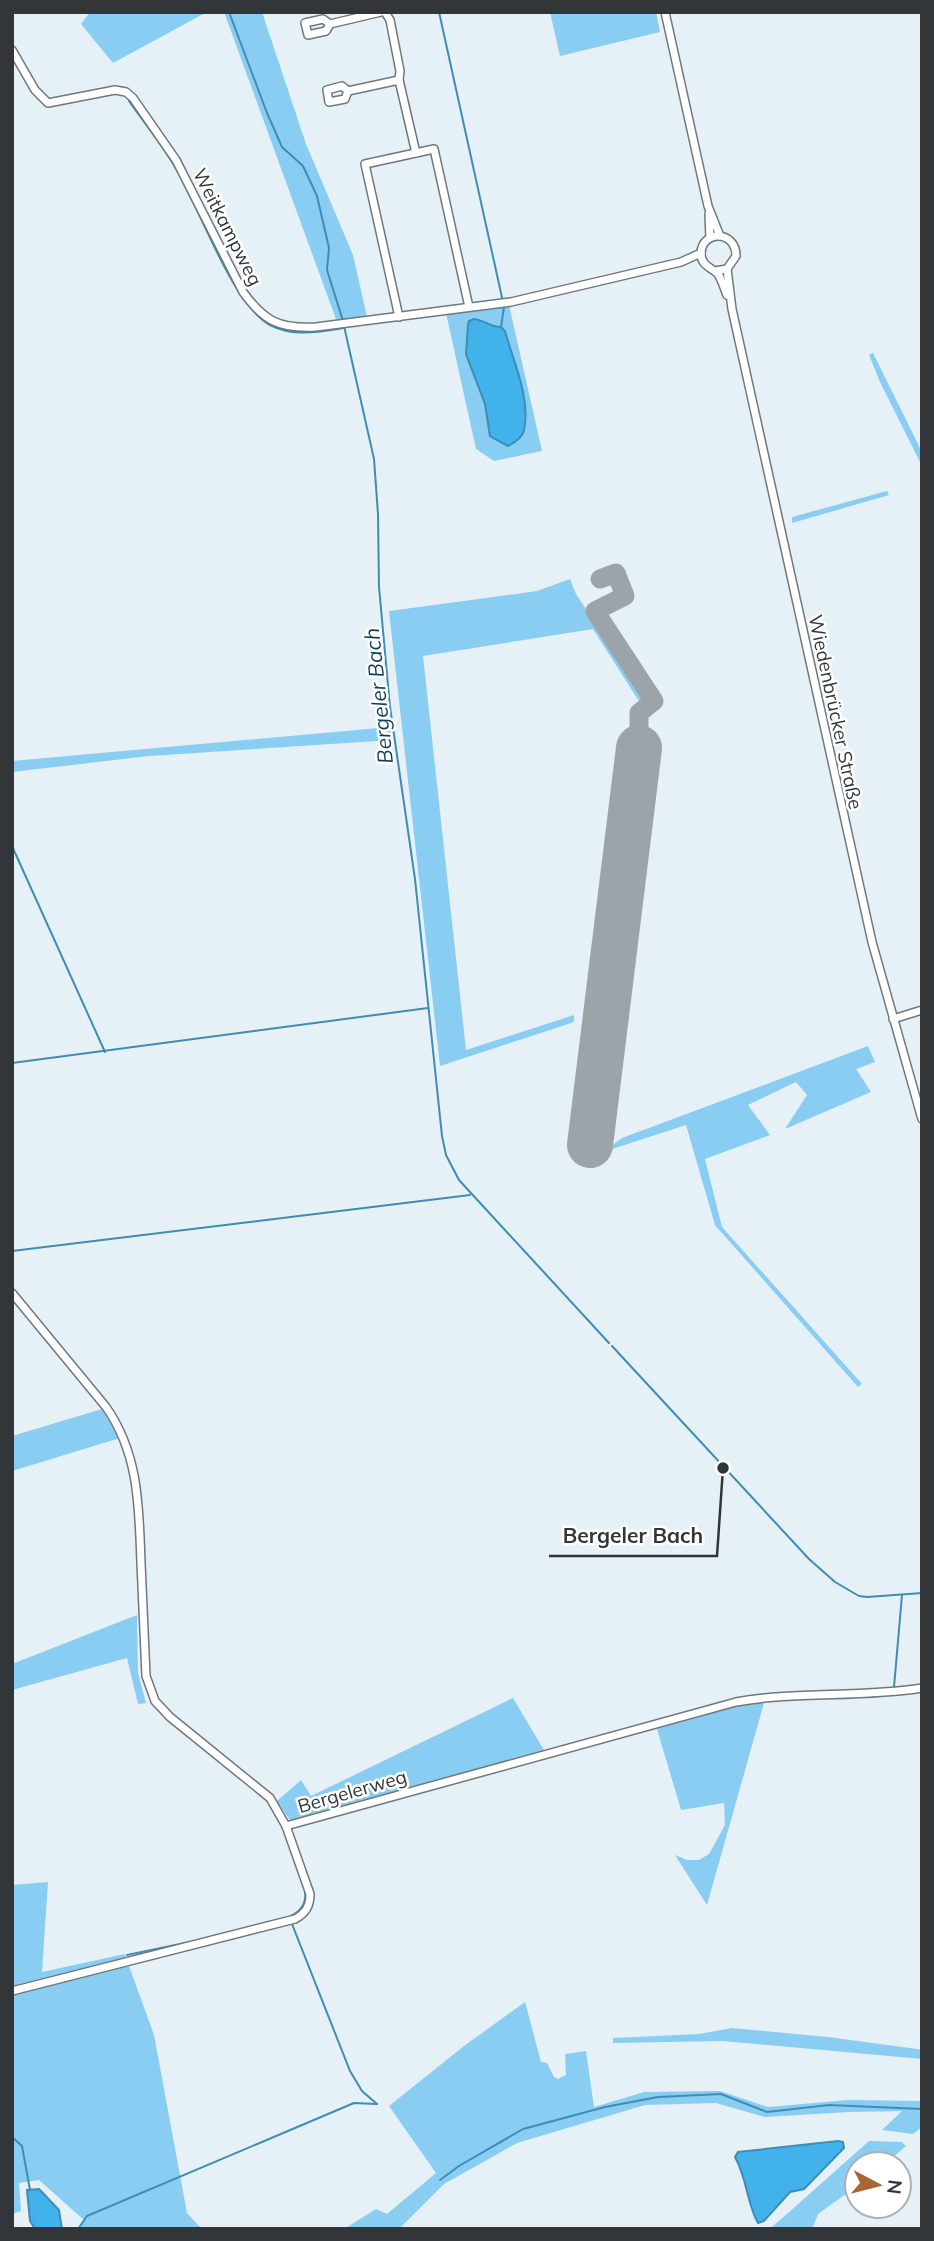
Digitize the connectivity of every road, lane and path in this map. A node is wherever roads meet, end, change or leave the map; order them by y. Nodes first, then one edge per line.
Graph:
1 (383, 12) edge
2 (665, 12) edge
3 (330, 24) dead end
4 (12, 50) edge
5 (399, 80) junction
6 (348, 91) dead end
7 (416, 153) junction
8 (708, 206) junction
9 (720, 236) junction
10 (710, 238) junction
11 (701, 253) junction
12 (681, 262) junction
13 (703, 262) junction
14 (727, 269) junction
15 (715, 271) junction
16 (469, 307) junction
17 (732, 309) junction
18 (398, 317) junction
19 (922, 1010) edge
20 (892, 1019) junction
21 (922, 1119) edge
22 (12, 1293) edge
23 (922, 1688) edge
24 (286, 1826) junction
25 (12, 1991) edge

1 - 3 street
1 - 5 street
2 - 8 street
4 - 18 street, Weitkampweg
5 - 6 street
5 - 7 street
7 - 16 street
7 - 18 street
8 - 9 street
8 - 10 street
9 - 10 street
9 - 14 street
10 - 11 street
11 - 12 street
11 - 13 street
12 - 13 street
12 - 16 street, Weitkampweg
13 - 15 street
14 - 15 street
14 - 17 street
15 - 17 street
16 - 18 street, Weitkampweg
17 - 20 street, Wiedenbrücker Straße
19 - 20 street
20 - 21 street, Wiedenbrücker Straße
22 - 24 street, Bergelerweg
23 - 24 street, Bergelerweg
24 - 25 street

